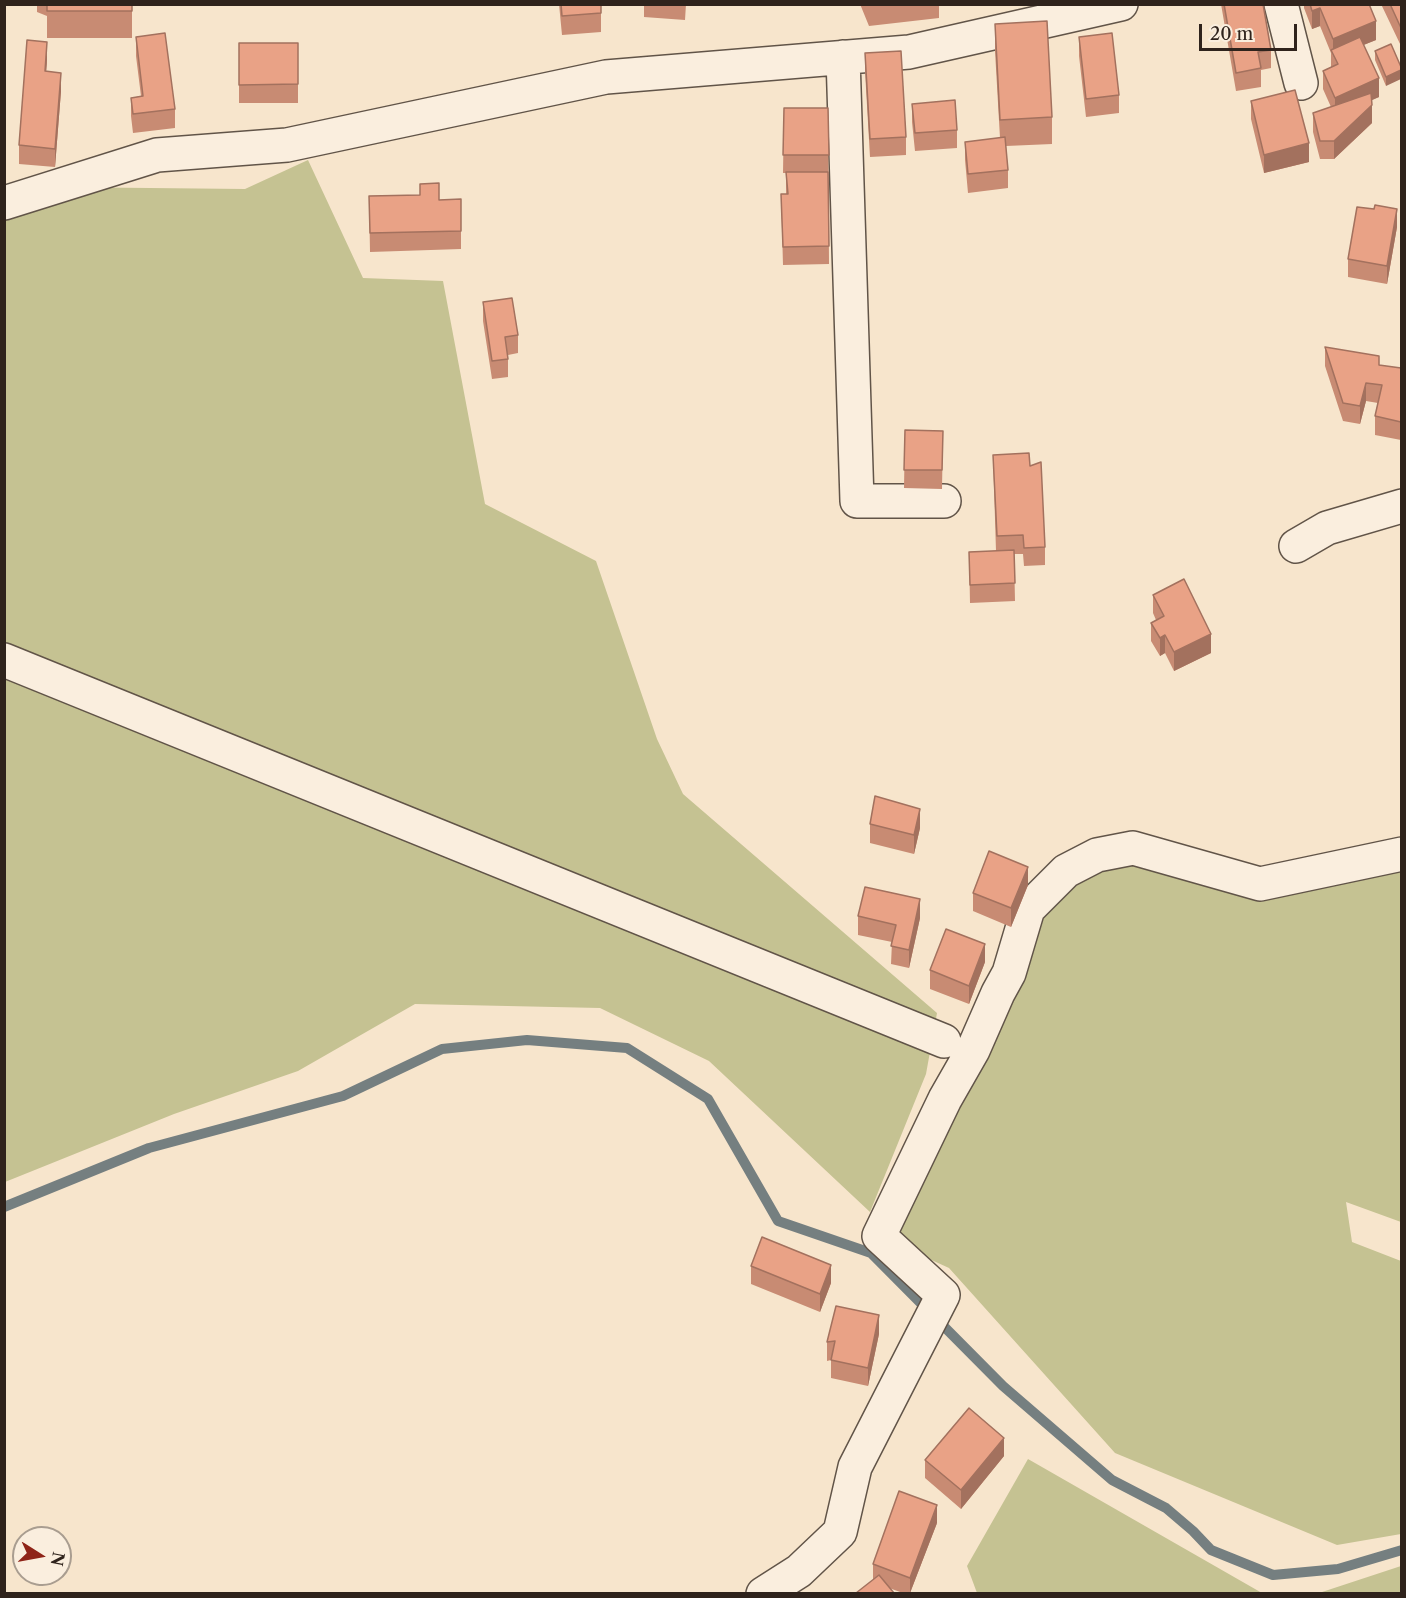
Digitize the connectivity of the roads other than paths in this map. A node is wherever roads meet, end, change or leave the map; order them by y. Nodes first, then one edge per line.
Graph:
1 (1121, 4) edge
2 (1281, 4) edge
3 (843, 57) junction
4 (1301, 83) dead end
5 (4, 203) edge
6 (944, 501) dead end
7 (1401, 506) edge
8 (1296, 546) dead end
9 (4, 660) edge
10 (1401, 854) edge
11 (944, 1041) dead end
12 (763, 1593) edge

1 - 3 street
2 - 4 street
3 - 5 street
3 - 6 street
7 - 8 street
9 - 11 street
10 - 12 street

